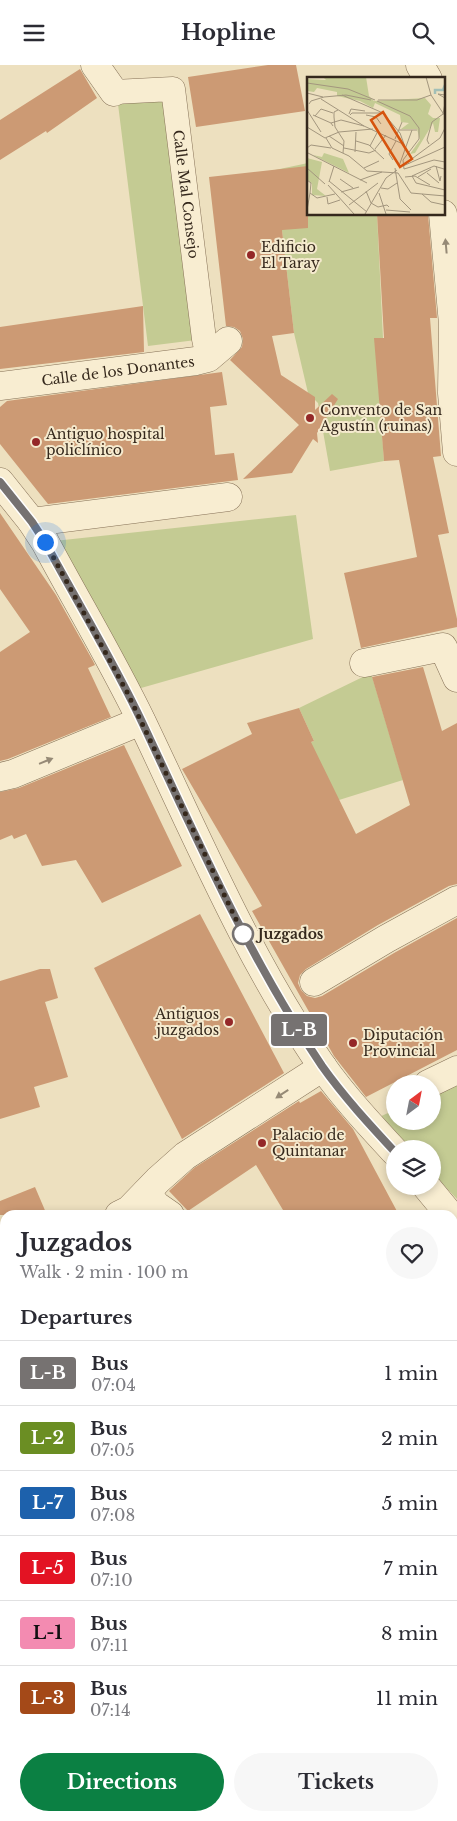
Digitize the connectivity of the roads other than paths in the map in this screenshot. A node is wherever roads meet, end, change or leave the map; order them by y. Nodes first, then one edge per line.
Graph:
1 (95, 65) edge
2 (420, 65) edge
3 (427, 77) edge
4 (114, 93) joint
5 (443, 215) edge
6 (218, 350) joint
7 (455, 381) edge
8 (0, 386) edge
9 (457, 452) edge
10 (1, 486) edge
11 (228, 497) dead end
12 (32, 522) junction
13 (450, 645) edge
14 (364, 663) dead end
15 (457, 678) edge
16 (142, 721) junction
17 (0, 777) edge
18 (457, 900) edge
19 (314, 982) dead end
20 (323, 1067) junction
21 (457, 1070) edge
22 (441, 1078) edge
23 (386, 1143) edge
24 (156, 1207) edge
25 (136, 1210) edge

1 - 4 street
2 - 3 street
4 - 6 street, Calle Mal Consejo
7 -> 5 street
6 - 8 street, Calle de los Donantes
7 - 9 street
10 - 12 street
11 - 12 street
12 - 16 street
13 - 14 street
13 - 15 street
17 -> 16 street
16 - 20 street
18 - 19 street
20 - 23 street
20 -> 24 street
21 - 22 street
24 - 25 street

